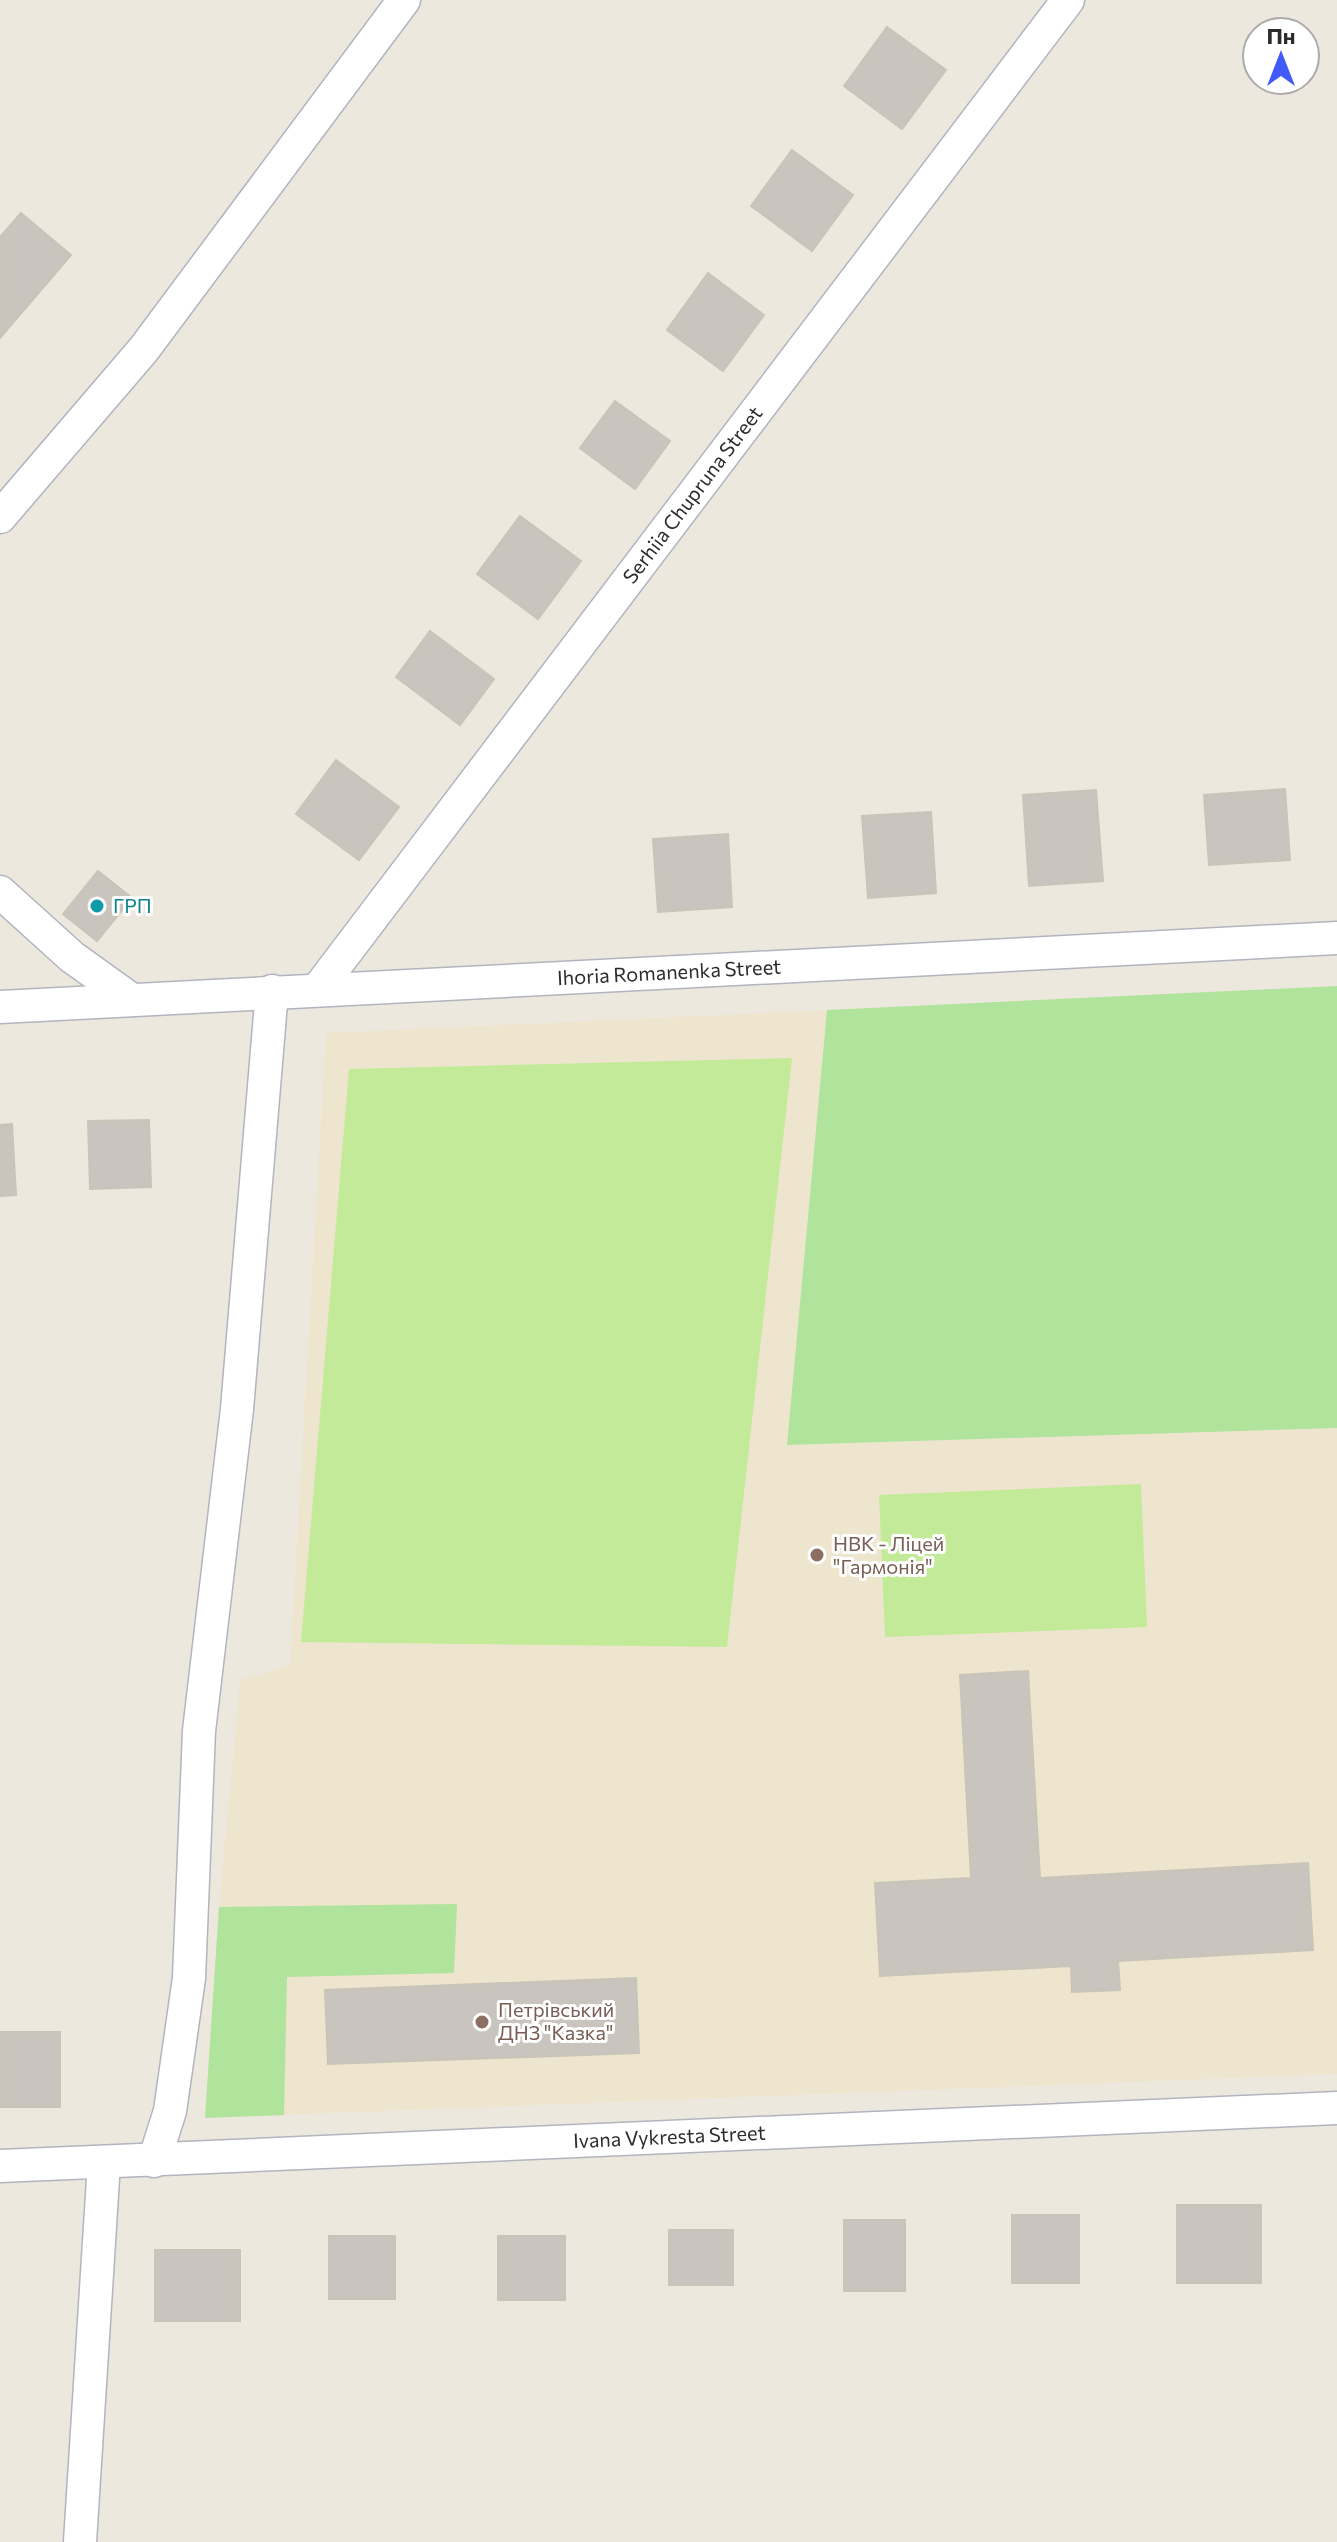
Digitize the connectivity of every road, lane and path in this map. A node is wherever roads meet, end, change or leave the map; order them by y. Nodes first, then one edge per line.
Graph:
1 (404, 0) edge
2 (1068, 0) edge
3 (0, 517) edge
4 (0, 892) edge
5 (1337, 938) edge
6 (318, 989) junction
7 (272, 991) junction
8 (132, 1000) junction
9 (0, 1007) edge
10 (1337, 2108) edge
11 (154, 2161) junction
12 (104, 2163) junction
13 (0, 2166) edge
14 (80, 2542) edge

1 - 3 street
2 - 6 street, Serhiia Chupruna Street
4 - 8 street
5 - 6 street, Ihoria Romanenka Street
6 - 7 street, Ihoria Romanenka Street
7 - 8 street, Ihoria Romanenka Street
7 - 11 street
8 - 9 street, Ihoria Romanenka Street
10 - 11 street, Ivana Vykresta Street
11 - 12 street, Ivana Vykresta Street
12 - 13 street, Ivana Vykresta Street
12 - 14 street

